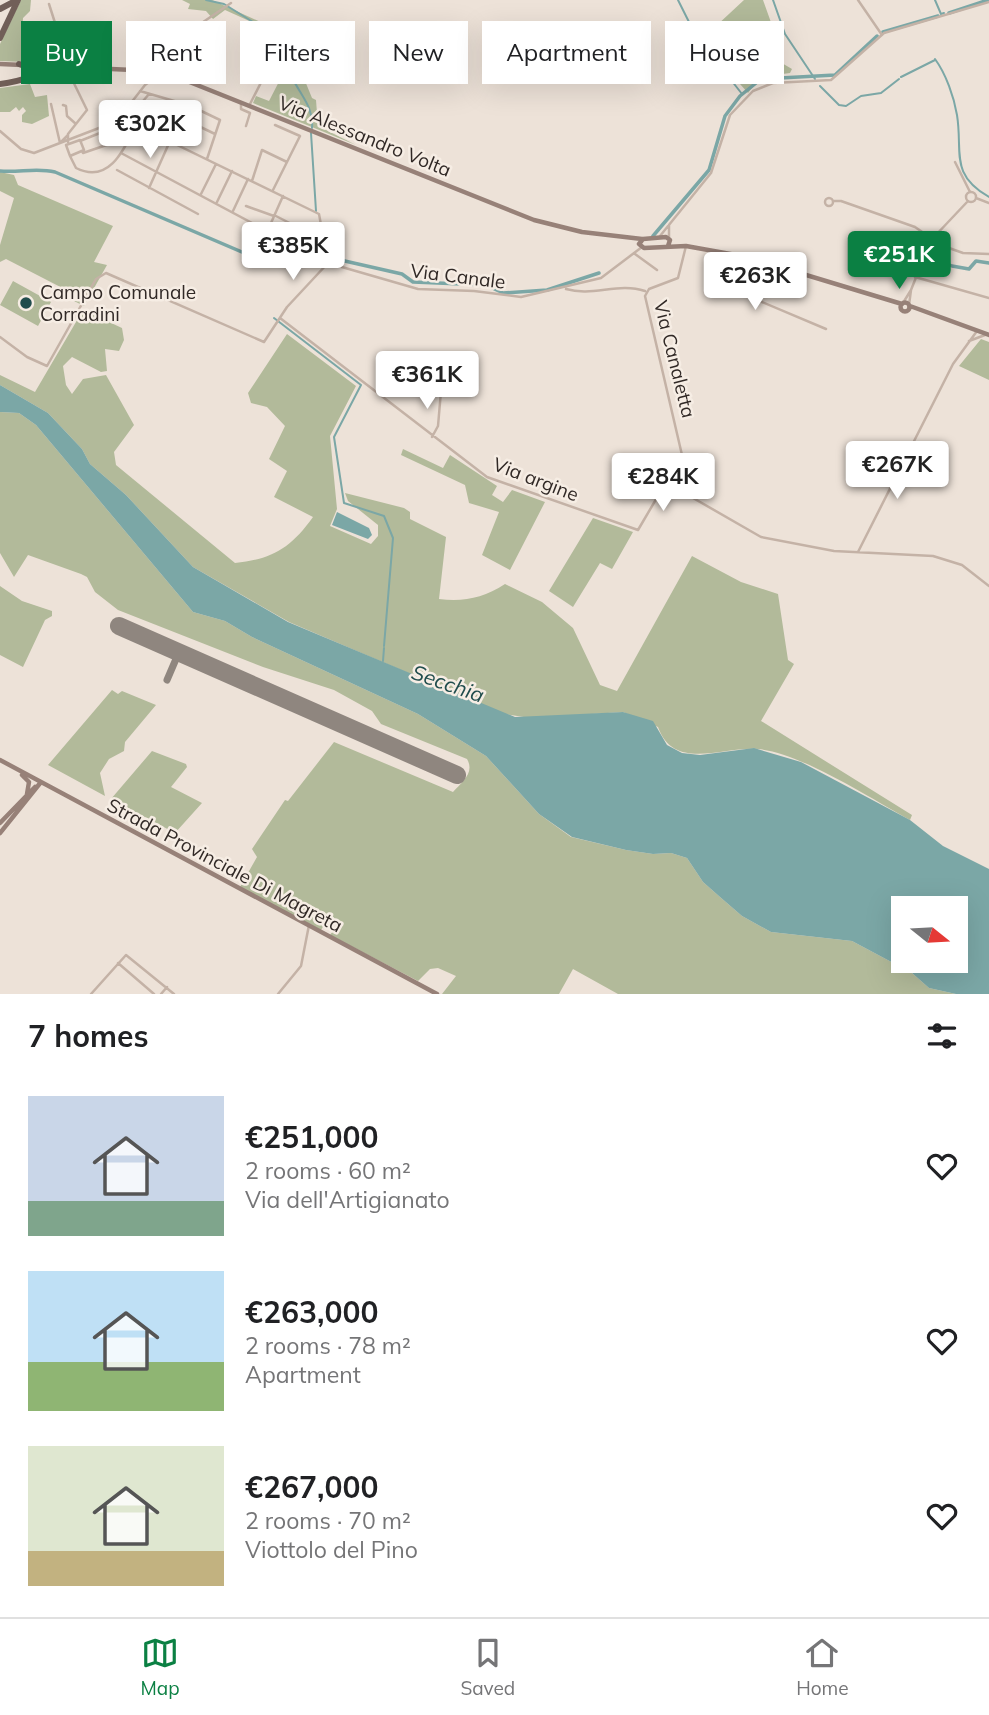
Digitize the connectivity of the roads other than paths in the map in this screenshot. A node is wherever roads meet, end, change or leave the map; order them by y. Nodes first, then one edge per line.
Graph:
1 (17, 0) edge
2 (858, 0) edge
3 (989, 2) edge
4 (49, 4) dead end
5 (228, 5) dead end
6 (0, 11) edge
7 (54, 21) edge
8 (205, 21) edge
9 (5, 28) junction
10 (882, 35) junction
11 (0, 38) edge
12 (0, 64) edge
13 (19, 64) edge
14 (21, 79) edge
15 (0, 84) edge
16 (76, 84) edge
17 (146, 84) edge
18 (192, 84) edge
19 (260, 84) edge
20 (140, 91) junction
21 (149, 93) junction
22 (242, 101) junction
23 (51, 104) dead end
24 (250, 104) junction
25 (63, 105) dead end
26 (193, 107) dead end
27 (132, 114) dead end
28 (187, 120) dead end
29 (116, 122) junction
30 (76, 124) junction
31 (275, 125) dead end
32 (246, 126) dead end
33 (135, 127) junction
34 (0, 131) edge
35 (215, 134) junction
36 (68, 135) junction
37 (130, 137) junction
38 (163, 137) junction
39 (78, 140) junction
40 (170, 141) junction
41 (66, 144) junction
42 (82, 151) junction
43 (121, 153) junction
44 (70, 156) junction
45 (207, 159) junction
46 (287, 162) junction
47 (955, 162) dead end
48 (216, 164) junction
49 (117, 170) dead end
50 (158, 171) junction
51 (232, 172) junction
52 (250, 180) junction
53 (149, 188) junction
54 (272, 191) junction
55 (970, 192) junction
56 (201, 194) junction
57 (283, 196) junction
58 (976, 198) junction
59 (833, 201) dead end
60 (968, 201) junction
61 (217, 202) junction
62 (989, 203) edge
63 (246, 206) dead end
64 (232, 211) junction
65 (198, 214) dead end
66 (274, 216) junction
67 (669, 225) junction
68 (267, 231) junction
69 (305, 231) dead end
70 (928, 236) junction
71 (934, 237) junction
72 (655, 240) junction
73 (669, 242) junction
74 (934, 243) junction
75 (641, 244) junction
76 (929, 245) junction
77 (686, 246) junction
78 (316, 250) dead end
79 (635, 254) junction
80 (989, 254) edge
81 (750, 258) junction
82 (328, 263) junction
83 (657, 271) dead end
84 (915, 277) junction
85 (563, 288) junction
86 (646, 292) junction
87 (989, 298) edge
88 (906, 306) junction
89 (279, 320) junction
90 (826, 328) dead end
91 (968, 328) junction
92 (977, 331) junction
93 (988, 335) edge
94 (0, 337) edge
95 (972, 337) junction
96 (441, 391) dead end
97 (432, 437) junction
98 (667, 483) junction
99 (638, 530) joint
100 (858, 552) junction
101 (989, 586) edge
102 (0, 760) edge
103 (8, 764) junction
104 (41, 782) junction
105 (33, 794) junction
106 (68, 796) junction
107 (24, 799) junction
108 (0, 823) edge
109 (0, 833) edge
110 (309, 926) junction
111 (118, 963) junction
112 (167, 988) junction
113 (91, 994) edge
114 (154, 994) edge
115 (161, 994) edge
116 (174, 994) edge
117 (278, 994) edge
118 (437, 994) edge

1 - 6 main road
1 - 9 main road
2 - 10 street
3 - 10 street
4 - 7 street
5 - 8 street
6 - 9 main road
9 - 11 main road
10 - 67 street
12 - 13 main road, Via Alessandro Volta
14 - 15 main road
16 - 30 street
17 - 20 street
18 - 22 main road, Via Alessandro Volta
19 - 24 street
20 - 21 street
20 - 29 street
21 - 27 street
21 - 38 street
22 - 24 main road, Via Alessandro Volta
22 - 32 street
23 - 36 street
24 - 75 main road, Via Alessandro Volta
25 - 30 street
26 - 35 street
28 - 35 street
29 - 33 street
29 - 39 street
30 - 36 street
31 - 46 street
33 - 37 street
33 - 38 street
33 - 39 street
34 - 41 street
35 - 45 street
36 - 41 street
37 - 42 street
37 - 43 street
38 - 40 street
39 - 41 street
39 - 42 street
40 - 45 street
40 - 50 street
41 - 44 street
42 - 44 street
43 - 44 street
43 - 50 street
45 - 48 street
46 - 52 street
46 - 54 street
47 - 55 street
48 - 51 street
48 - 56 street
49 - 53 street
50 - 53 street
50 - 56 street
51 - 52 street
51 - 61 street
52 - 54 street
52 - 64 street
53 - 65 street
54 - 57 street
55 - 58 street
55 - 60 street
56 - 61 street
57 - 66 street
57 - 82 street
58 - 60 street
58 - 62 street
59 - 70 street
60 - 71 street
61 - 64 street
63 - 66 street
64 - 68 street
66 - 68 street
66 - 69 street
67 - 72 street
67 - 73 street
68 - 78 street
70 - 71 street
70 - 76 street
71 - 74 street
72 - 73 main road
72 - 75 main road
73 - 75 main road
73 - 77 main road
74 - 76 street
74 - 80 street
75 - 79 street, Via Canale
76 - 84 street
77 - 81 main road
77 - 86 street, Via Canaletta
79 - 83 street
79 - 85 street, Via Canale
81 - 88 main road
81 - 90 street
82 - 85 street, Via Canale
82 - 89 street
84 - 87 street
84 - 88 street
85 - 86 street
86 - 98 street, Via Canaletta
88 - 91 main road
89 - 94 street
89 - 97 street, Via argine
91 - 92 main road
91 - 95 street
92 - 93 main road
92 - 95 street
93 - 95 street
95 - 100 street
96 - 97 street
97 - 99 street, Via argine
98 - 99 street, Via Canaletta
98 - 100 street
100 - 101 street
102 - 103 main road, Strada Provinciale Di Magreta
103 - 104 main road, Strada Provinciale Di Magreta
103 - 107 main road
104 - 105 main road
104 - 106 main road, Strada Provinciale Di Magreta
104 - 107 main road
105 - 106 main road
105 - 109 main road
106 - 110 main road, Strada Provinciale Di Magreta
107 - 108 main road
110 - 117 street
110 - 118 main road, Strada Provinciale Di Magreta
111 - 112 street
111 - 113 street
111 - 114 street
112 - 115 street
112 - 116 street

